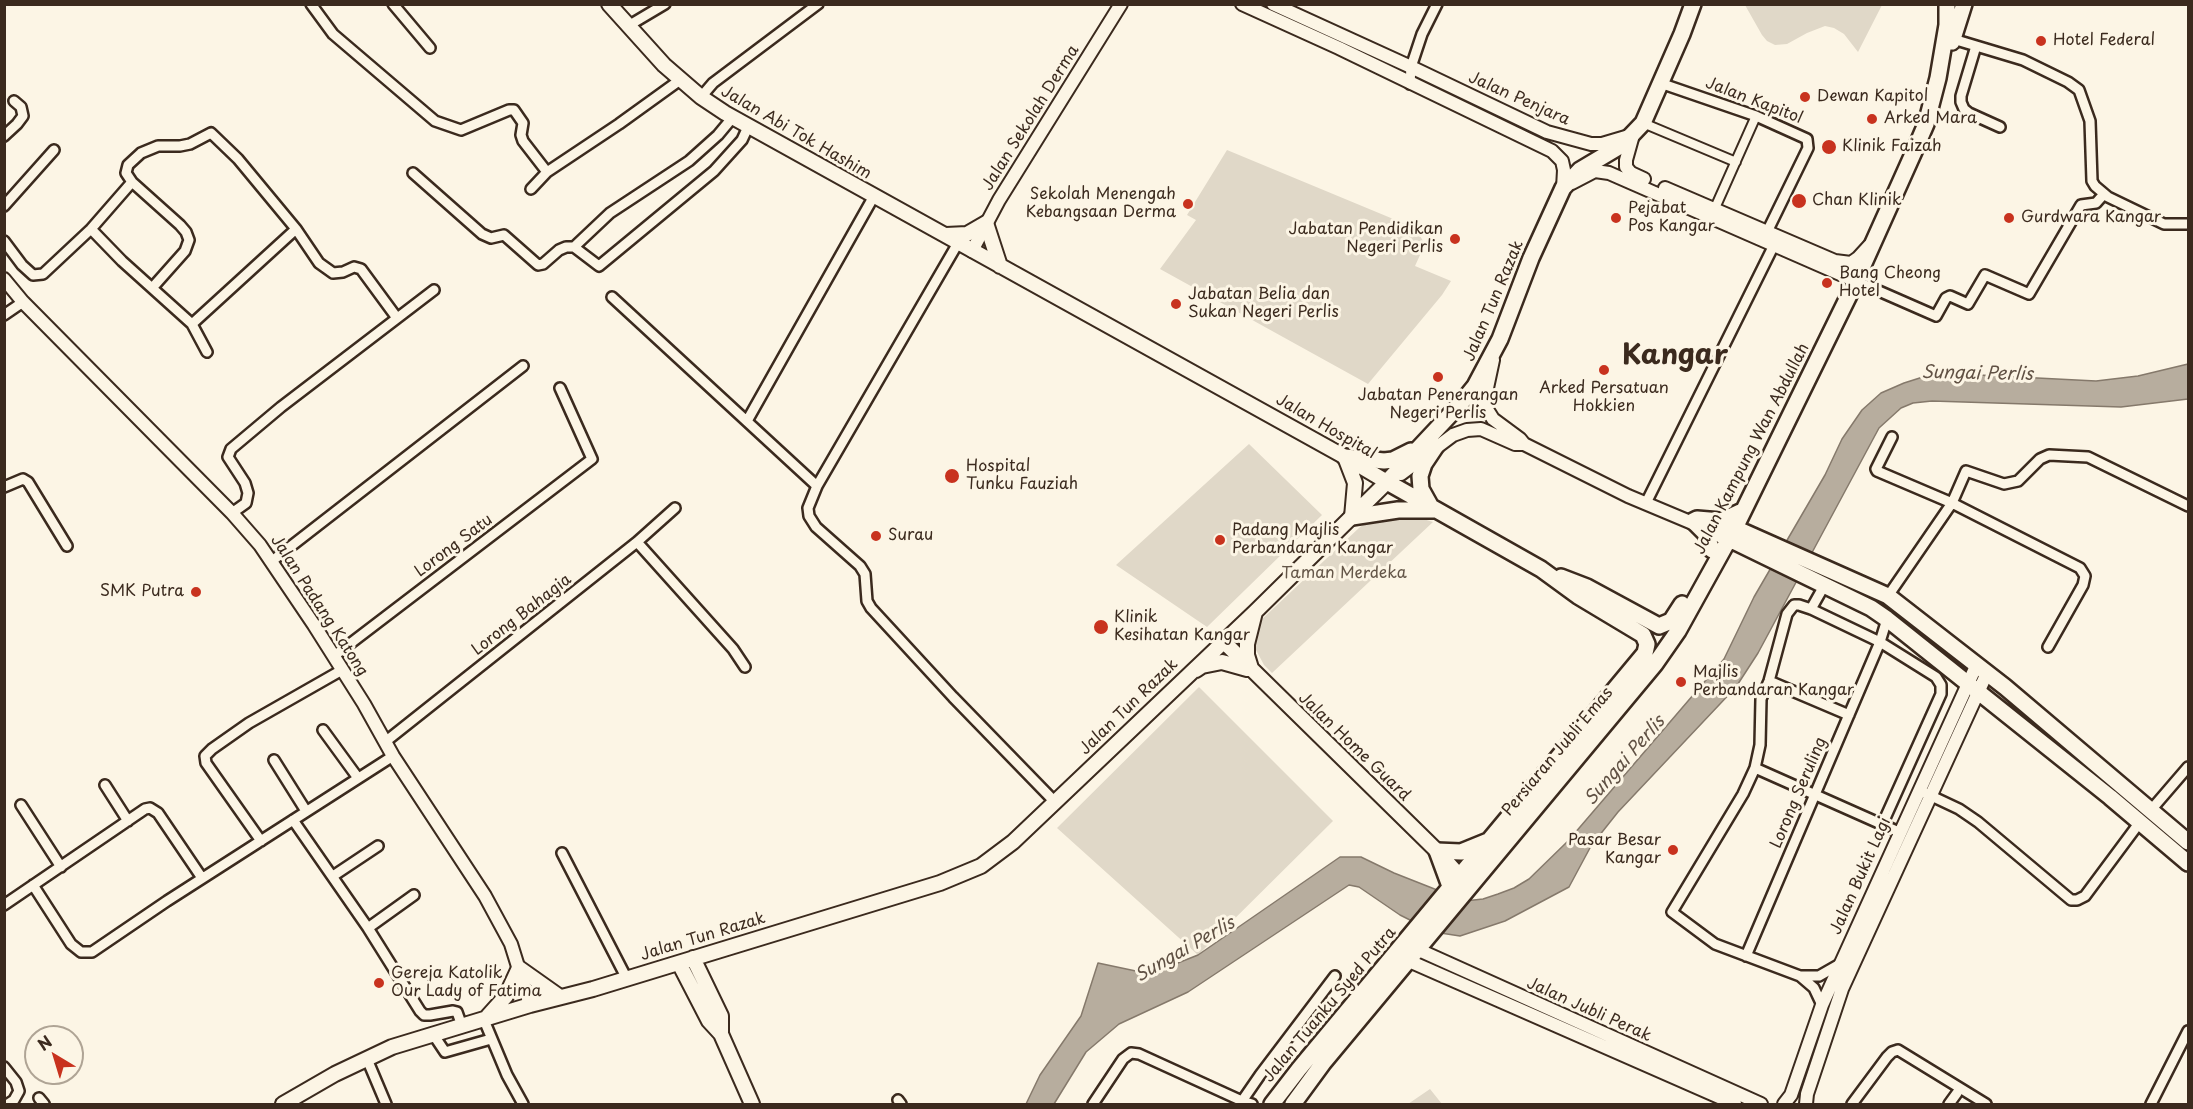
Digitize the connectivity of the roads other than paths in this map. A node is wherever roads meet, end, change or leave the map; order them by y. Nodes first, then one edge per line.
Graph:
1 (311, 4) edge
2 (393, 4) edge
3 (609, 4) edge
4 (665, 4) edge
5 (818, 4) edge
6 (1121, 4) edge
7 (1242, 4) edge
8 (1273, 4) edge
9 (1437, 4) edge
10 (1693, 4) edge
11 (1947, 4) edge
12 (1964, 4) edge
13 (628, 26) junction
14 (1953, 39) junction
15 (1976, 46) junction
16 (430, 48) dead end
17 (1411, 67) junction
18 (680, 80) junction
19 (1660, 83) junction
20 (1410, 84) junction
21 (1937, 85) junction
22 (701, 97) junction
23 (14, 101) dead end
24 (1756, 116) junction
25 (733, 117) junction
26 (748, 127) junction
27 (2000, 127) dead end
28 (1638, 129) junction
29 (4, 136) edge
30 (54, 150) dead end
31 (1736, 162) junction
32 (547, 172) junction
33 (413, 173) dead end
34 (132, 182) junction
35 (1563, 188) junction
36 (531, 189) dead end
37 (2104, 194) junction
38 (874, 196) junction
39 (4, 206) edge
40 (1715, 208) junction
41 (986, 223) junction
42 (2188, 224) edge
43 (91, 229) junction
44 (296, 230) junction
45 (1767, 232) junction
46 (944, 235) junction
47 (1875, 238) junction
48 (4, 241) edge
49 (958, 243) junction
50 (1774, 245) junction
51 (573, 247) junction
52 (972, 251) junction
53 (1000, 266) junction
54 (4, 279) edge
55 (1856, 281) junction
56 (153, 287) junction
57 (434, 290) dead end
58 (612, 297) dead end
59 (23, 302) junction
60 (4, 315) edge
61 (397, 318) junction
62 (192, 324) junction
63 (1495, 350) junction
64 (207, 352) dead end
65 (523, 366) dead end
66 (560, 388) dead end
67 (747, 421) junction
68 (1892, 437) dead end
69 (1524, 444) junction
70 (1429, 446) junction
71 (1346, 457) junction
72 (1387, 482) junction
73 (817, 486) junction
74 (4, 487) edge
75 (1646, 503) junction
76 (1952, 503) junction
77 (2188, 506) edge
78 (675, 508) dead end
79 (1433, 510) junction
80 (1743, 511) junction
81 (232, 513) junction
82 (1352, 517) junction
83 (1693, 521) junction
84 (1728, 533) junction
85 (637, 542) junction
86 (67, 546) dead end
87 (1765, 550) junction
88 (1713, 557) junction
89 (272, 561) junction
90 (1811, 571) junction
91 (1824, 586) junction
92 (1888, 596) junction
93 (1811, 609) junction
94 (1255, 612) junction
95 (1887, 619) junction
96 (1680, 628) junction
97 (1651, 631) junction
98 (1223, 641) junction
99 (1880, 642) junction
100 (2048, 646) dead end
101 (1664, 651) junction
102 (334, 656) junction
103 (745, 667) dead end
104 (1982, 669) junction
105 (342, 670) junction
106 (1252, 670) junction
107 (1187, 675) junction
108 (1769, 681) junction
109 (1973, 688) junction
110 (1621, 696) junction
111 (1849, 715) junction
112 (323, 730) dead end
113 (385, 742) junction
114 (393, 756) junction
115 (274, 760) dead end
116 (2188, 767) edge
117 (1755, 768) junction
118 (358, 778) junction
119 (105, 785) dead end
120 (1919, 790) junction
121 (1815, 795) junction
122 (1930, 796) junction
123 (1055, 802) junction
124 (21, 805) dead end
125 (2151, 810) junction
126 (306, 811) junction
127 (293, 820) junction
128 (128, 821) junction
129 (2140, 822) junction
130 (1882, 825) junction
131 (1899, 832) junction
132 (1491, 840) junction
133 (261, 841) junction
134 (2188, 842) edge
135 (378, 846) dead end
136 (1437, 851) junction
137 (562, 853) dead end
138 (2188, 863) edge
139 (61, 867) junction
140 (333, 876) junction
141 (202, 878) junction
142 (33, 885) junction
143 (1461, 886) junction
144 (414, 895) dead end
145 (4, 905) edge
146 (368, 928) junction
147 (1407, 952) junction
148 (1746, 956) junction
149 (693, 958) junction
150 (679, 963) junction
151 (1840, 964) junction
152 (519, 968) junction
153 (1335, 976) dead end
154 (1800, 976) junction
155 (627, 979) junction
156 (560, 997) junction
157 (530, 1005) junction
158 (1822, 1005) junction
159 (484, 1020) junction
160 (462, 1026) junction
161 (2188, 1031) edge
162 (433, 1034) junction
163 (721, 1034) junction
164 (491, 1039) junction
165 (368, 1059) junction
166 (4, 1066) edge
167 (1957, 1093) dead end
168 (288, 1103) edge
169 (1241, 1103) edge
170 (8, 1104) edge
171 (386, 1104) edge
172 (522, 1104) edge
173 (752, 1104) edge
174 (1093, 1104) edge
175 (1252, 1104) edge
176 (1272, 1104) edge
177 (1293, 1104) edge
178 (1735, 1104) edge
179 (1761, 1104) edge
180 (1784, 1104) edge
181 (1806, 1104) edge
182 (1852, 1104) edge
183 (1949, 1104) edge
184 (1986, 1104) edge
185 (2151, 1104) edge

1 - 32 street
2 - 16 street
3 - 13 main road, Jalan Abi Tok Hashim
4 - 13 street
5 - 22 street
6 - 41 street, Jalan Sekolah Derma
7 - 20 street
8 - 17 street, Jalan Penjara
9 - 17 street
10 - 19 main road
11 - 21 main road
12 - 14 main road
13 - 18 main road, Jalan Abi Tok Hashim
14 - 15 street
14 - 21 main road
15 - 27 street
15 - 37 street
17 - 20 street
17 - 28 street, Jalan Penjara
18 - 22 main road, Jalan Abi Tok Hashim
18 - 32 street
19 - 24 street, Jalan Kapitol
19 - 28 main road
20 - 35 street
21 - 47 main road, Jalan Kampung Wan Abdullah
22 - 25 main road, Jalan Abi Tok Hashim
23 - 29 street
24 - 31 street
24 - 45 street, Jalan Kapitol
25 - 26 main road, Jalan Abi Tok Hashim
25 - 51 street
26 - 38 main road, Jalan Abi Tok Hashim
26 - 51 street
28 - 31 street
28 - 35 main road
28 - 40 street
30 - 39 street
31 - 40 street
32 - 36 street
33 - 51 street
34 - 43 street
34 - 44 street
34 - 56 street
35 - 50 street
35 - 63 main road, Jalan Tun Razak
37 - 42 street
37 - 55 street
38 - 46 main road, Jalan Abi Tok Hashim
38 - 67 street
40 - 45 street
41 - 46 main road
41 - 52 street, Jalan Sekolah Derma
41 - 53 main road
43 - 48 street
43 - 56 street
44 - 61 street
44 - 62 street
45 - 47 street
46 - 49 main road, Jalan Abi Tok Hashim
47 - 55 main road, Jalan Kampung Wan Abdullah
49 - 52 main road, Jalan Hospital
49 - 73 street
50 - 55 street
50 - 75 street
52 - 53 main road, Jalan Hospital
53 - 71 main road, Jalan Hospital
54 - 59 street, Jalan Padang Katong
55 - 80 main road, Jalan Kampung Wan Abdullah
56 - 62 street
57 - 61 street
58 - 67 street
59 - 60 street
59 - 81 street, Jalan Padang Katong
61 - 81 street
62 - 64 street
63 - 69 street
63 - 70 main road, Jalan Tun Razak
65 - 89 street
66 - 102 street, Lorong Satu
67 - 73 street
68 - 76 street
69 - 70 street
69 - 75 street
70 - 71 main road
70 - 72 main road, Jalan Tun Razak
70 - 79 main road
71 - 72 main road, Jalan Hospital
71 - 82 main road
72 - 79 main road, Jalan Hospital
72 - 82 main road, Jalan Tun Razak
73 - 123 street
74 - 86 street
75 - 83 street
76 - 77 street
76 - 92 street
76 - 100 street
78 - 85 street, Lorong Bahagia
79 - 82 main road
79 - 97 main road, Jalan Hospital
80 - 83 main road
80 - 84 main road, Jalan Kampung Wan Abdullah
81 - 89 street, Jalan Padang Katong
82 - 94 main road, Jalan Tun Razak
83 - 84 street
83 - 88 main road
84 - 87 main road
84 - 88 main road, Jalan Kampung Wan Abdullah
85 - 103 street
85 - 113 street, Lorong Bahagia
87 - 88 main road
87 - 90 main road
88 - 96 main road, Jalan Kampung Wan Abdullah
88 - 97 main road
89 - 102 street, Jalan Padang Katong
90 - 91 main road
90 - 92 main road
91 - 93 street
91 - 95 main road
92 - 104 main road
93 - 99 street
93 - 108 street
94 - 98 main road, Jalan Tun Razak
94 - 106 main road
95 - 99 street, Lorong Seruling
95 - 109 main road
96 - 97 main road
96 - 101 main road, Persiaran Jubli Emas
97 - 101 main road
97 - 110 main road, Persiaran Jubli Emas
98 - 106 main road, Jalan Home Guard
98 - 107 main road, Jalan Tun Razak
99 - 111 street, Lorong Seruling
99 - 130 street
101 - 110 main road, Persiaran Jubli Emas
102 - 105 street, Jalan Padang Katong
104 - 109 street, Jalan Bukit Lagi
104 - 125 main road
105 - 113 street, Jalan Padang Katong
105 - 133 street
106 - 107 main road
106 - 136 main road, Jalan Home Guard
107 - 123 main road, Jalan Tun Razak
108 - 111 street
108 - 117 street
109 - 120 street, Jalan Bukit Lagi
109 - 122 street, Jalan Bukit Lagi
109 - 129 main road
110 - 132 main road, Persiaran Jubli Emas
110 - 143 main road, Persiaran Jubli Emas
111 - 121 street, Lorong Seruling
112 - 118 street
113 - 114 street, Jalan Padang Katong
114 - 118 street
114 - 152 street, Jalan Padang Katong
115 - 126 street
116 - 125 street
117 - 121 street
117 - 148 street
118 - 126 street
119 - 128 street
120 - 122 street
120 - 131 street, Jalan Bukit Lagi
121 - 130 street
121 - 148 street, Lorong Seruling
122 - 129 street
122 - 181 street, Jalan Bukit Lagi
123 - 149 main road, Jalan Tun Razak
124 - 139 street
125 - 134 main road
126 - 127 street
127 - 133 street
127 - 140 street
128 - 139 street
128 - 141 street
129 - 138 main road
130 - 131 street
131 - 151 street, Jalan Bukit Lagi
132 - 136 main road
132 - 143 main road, Persiaran Jubli Emas
133 - 141 street
135 - 140 street
136 - 143 main road
137 - 155 street
139 - 142 street
140 - 146 street
141 - 142 street
142 - 145 street
143 - 147 main road, Jalan Tuanku Syed Putra
144 - 146 street
146 - 160 street
147 - 176 main road, Jalan Tuanku Syed Putra
147 - 177 main road, Jalan Tuanku Syed Putra
147 - 178 street, Jalan Jubli Perak
147 - 179 street, Jalan Jubli Perak
148 - 154 street
149 - 150 main road, Jalan Tun Razak
149 - 163 main road
150 - 155 main road, Jalan Tun Razak
150 - 163 main road
151 - 154 street
151 - 158 street, Jalan Bukit Lagi
152 - 156 main road
152 - 157 street, Jalan Padang Katong
152 - 159 main road
153 - 169 street
154 - 158 street
155 - 156 main road, Jalan Tun Razak
156 - 157 main road, Jalan Tun Razak
157 - 159 main road, Jalan Tun Razak
158 - 180 street, Jalan Bukit Lagi
159 - 160 main road, Jalan Tun Razak
159 - 164 street
160 - 162 main road, Jalan Tun Razak
161 - 185 street
162 - 164 street
162 - 165 main road, Jalan Tun Razak
163 - 173 main road
164 - 172 street
165 - 168 main road, Jalan Tun Razak
165 - 171 street
166 - 170 street
167 - 183 street
169 - 174 street
169 - 175 street
182 - 184 street

